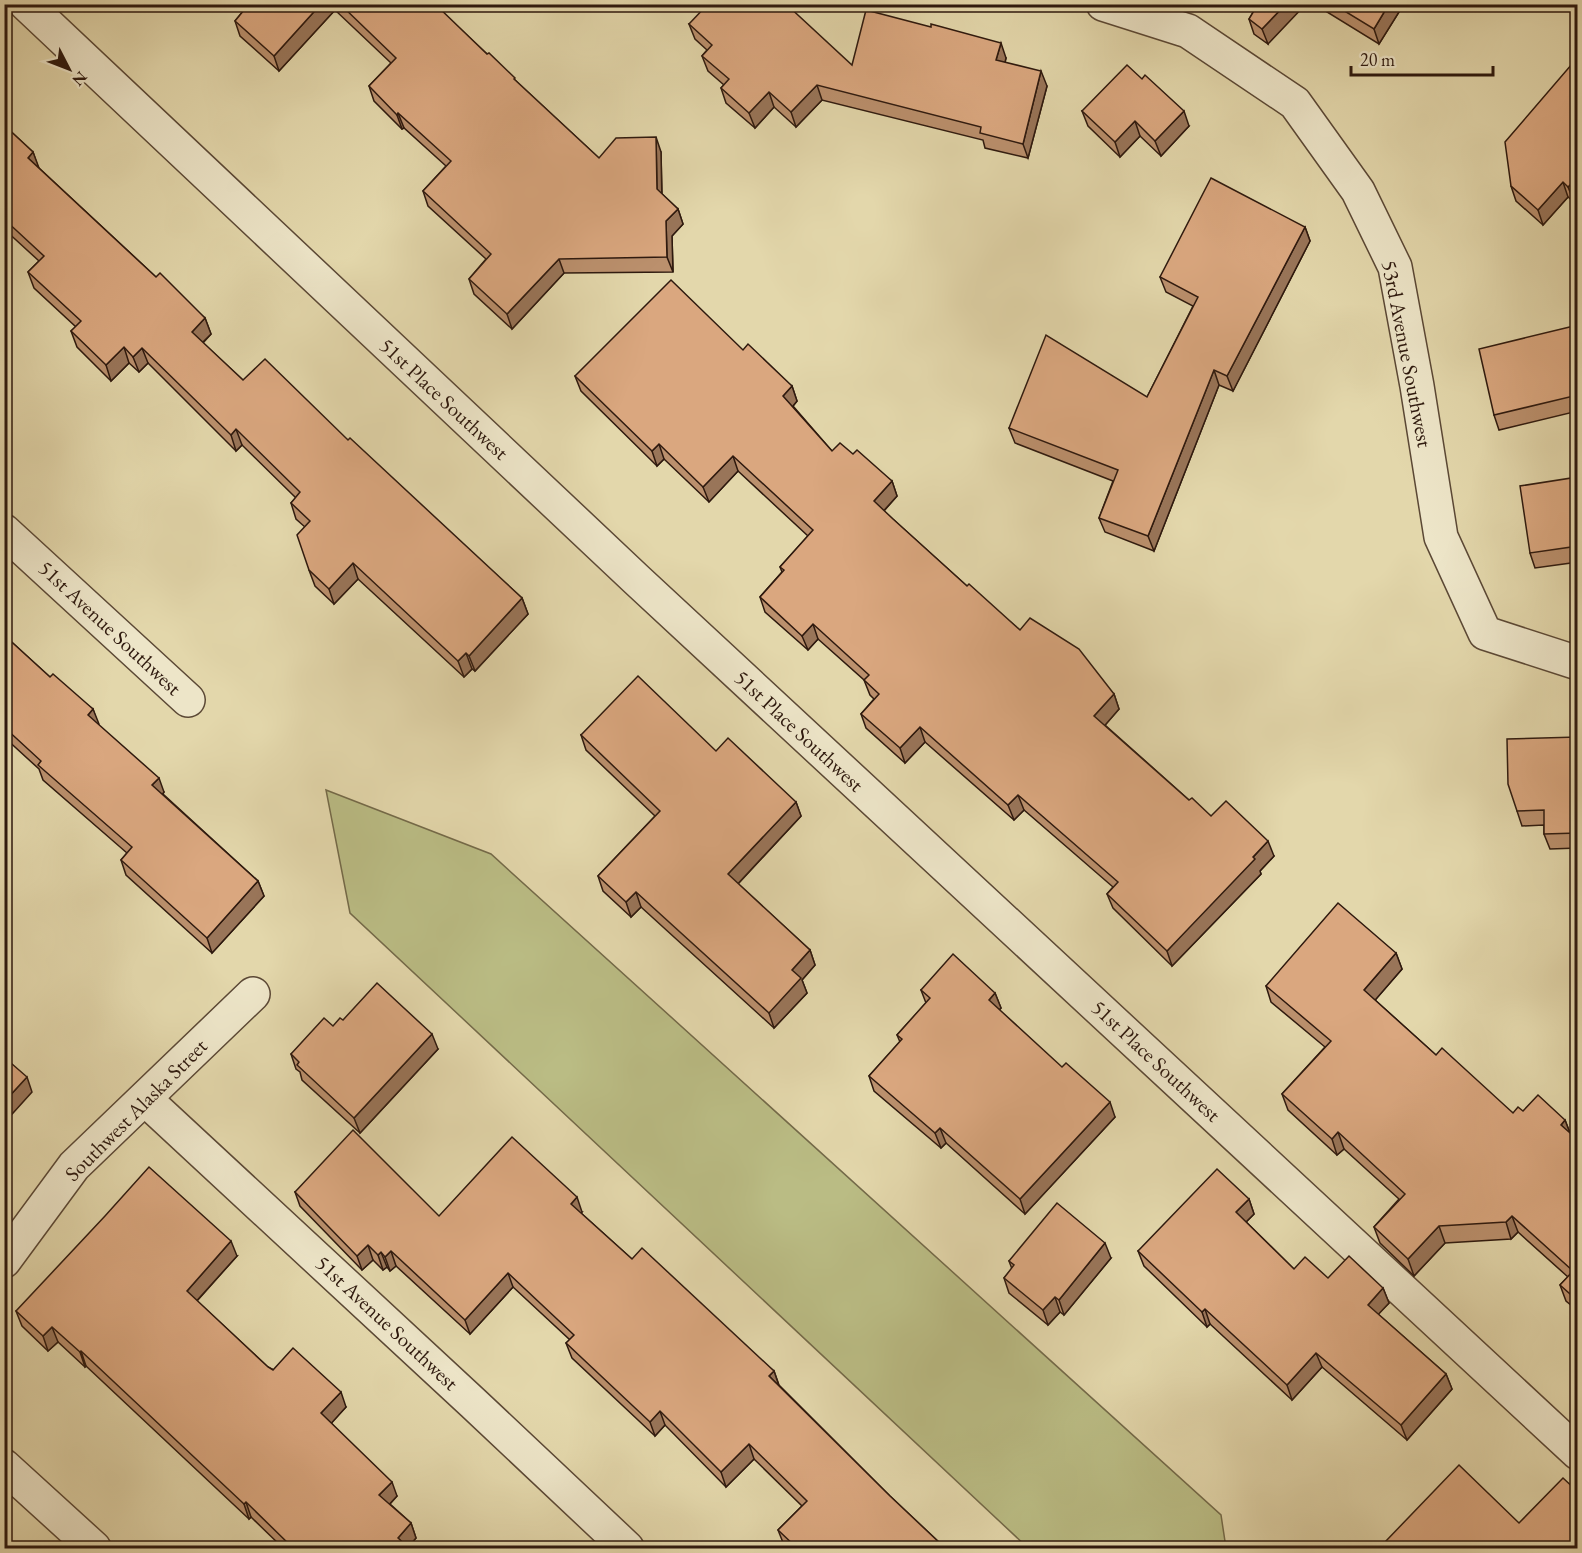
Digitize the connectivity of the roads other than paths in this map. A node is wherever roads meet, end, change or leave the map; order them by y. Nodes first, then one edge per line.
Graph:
1 (26, 4) edge
2 (1103, 4) edge
3 (4, 531) edge
4 (1578, 663) edge
5 (188, 699) dead end
6 (253, 994) dead end
7 (145, 1099) junction
8 (4, 1261) edge
9 (1578, 1453) edge
10 (4, 1466) edge
11 (94, 1548) edge
12 (627, 1548) edge

1 - 9 street, 51st Place Southwest
2 - 4 street, 53rd Avenue Southwest
3 - 5 street, 51st Avenue Southwest
6 - 7 street, Southwest Alaska Street
7 - 8 street, Southwest Alaska Street
7 - 12 street, 51st Avenue Southwest
10 - 11 street

